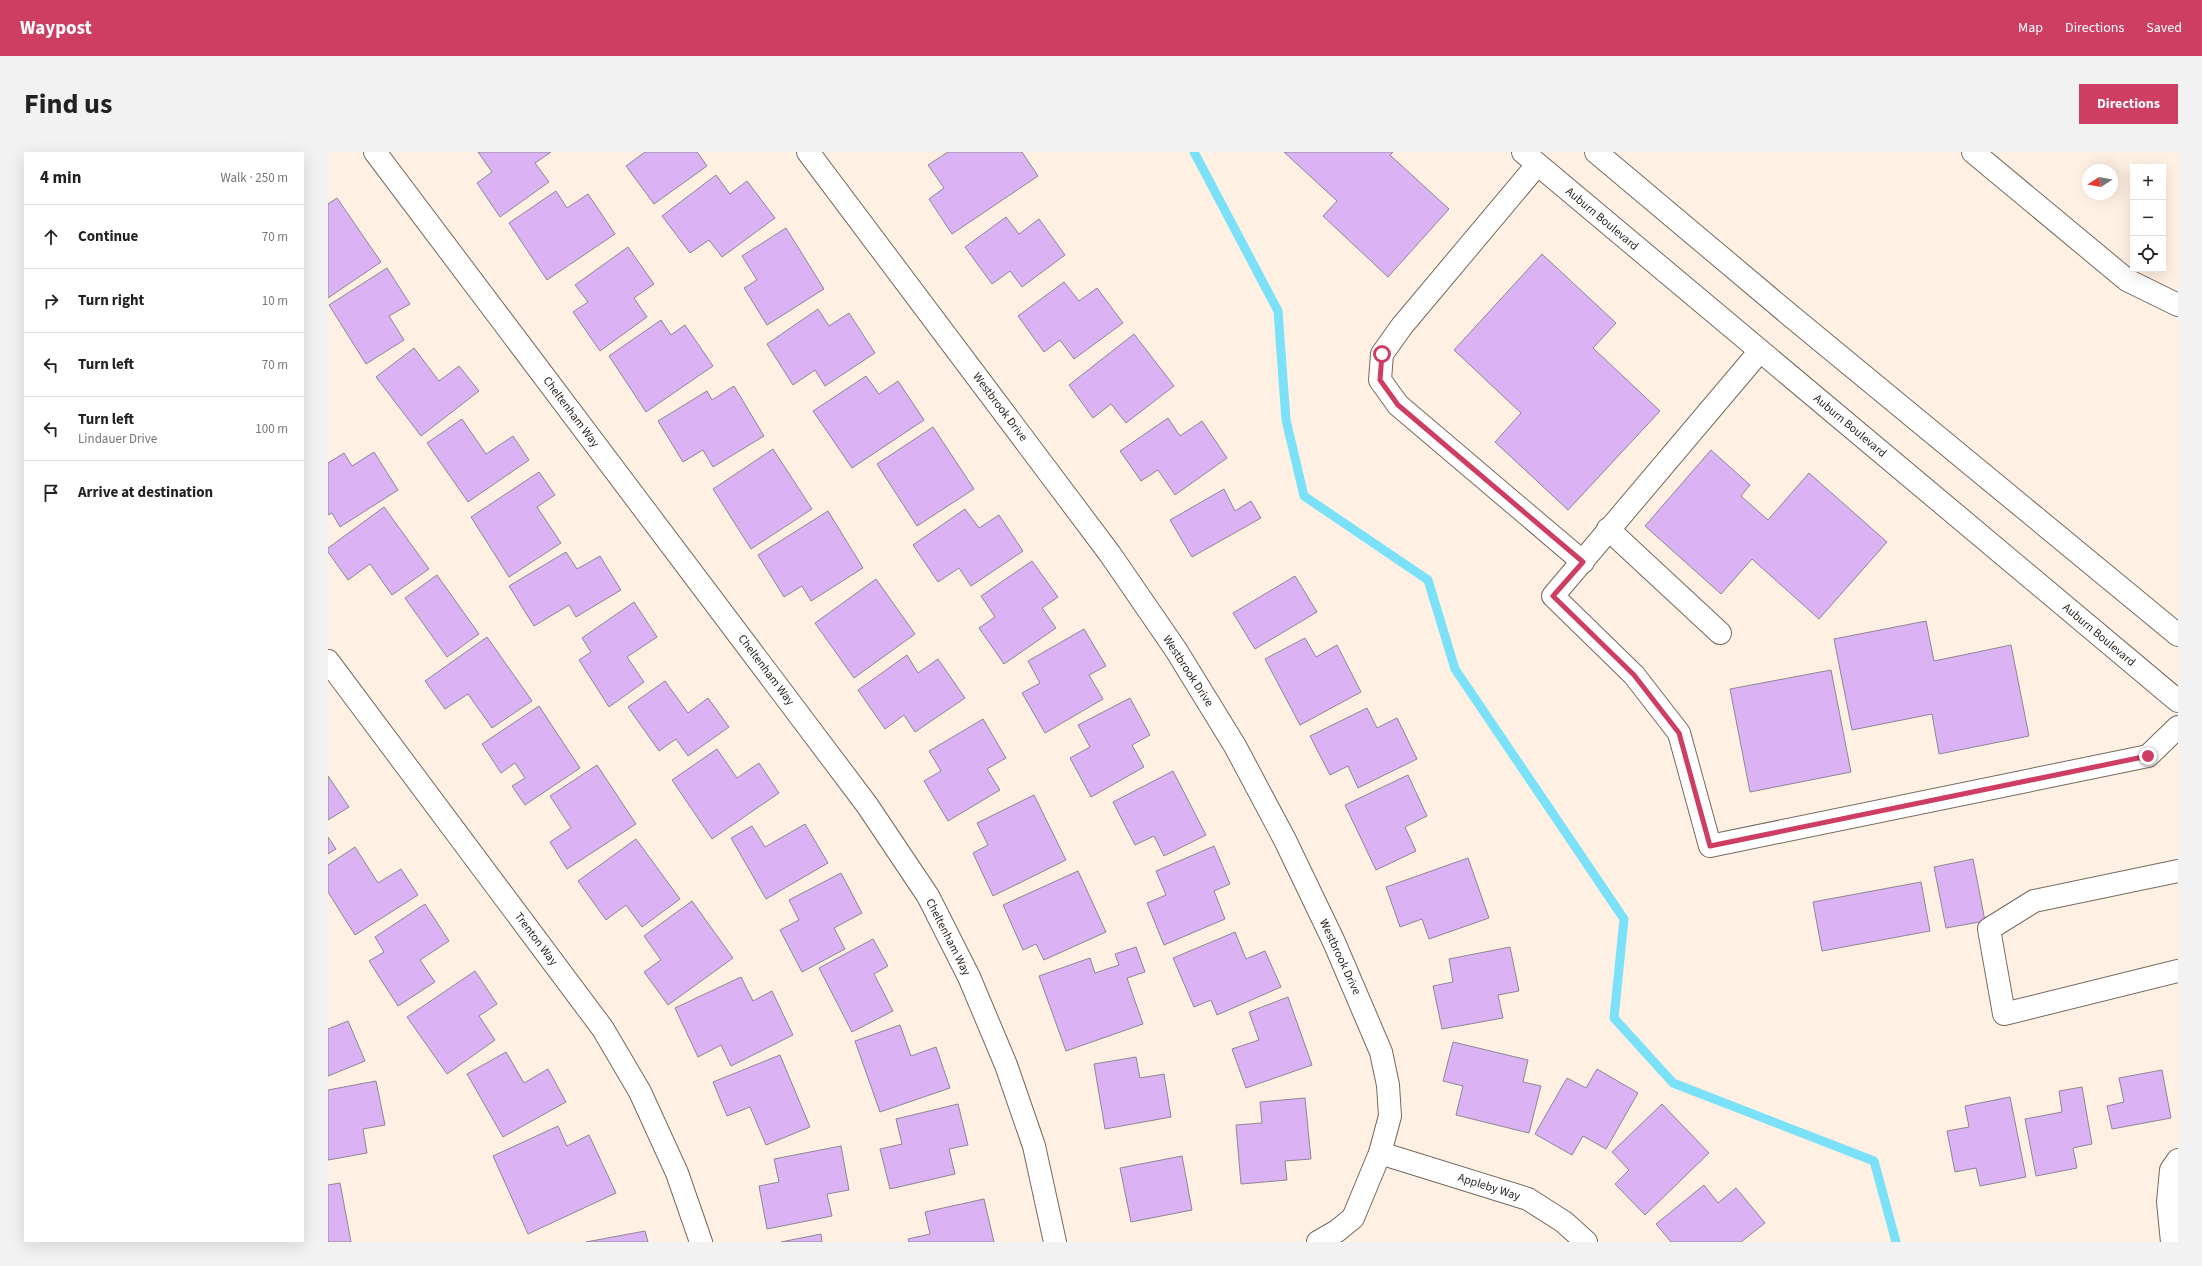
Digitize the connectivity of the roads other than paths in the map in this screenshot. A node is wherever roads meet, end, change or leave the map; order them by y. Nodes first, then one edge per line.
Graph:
1 (376, 152) edge
2 (808, 152) edge
3 (1596, 152) edge
4 (1973, 152) edge
5 (1530, 158) edge
6 (2178, 305) edge
7 (1760, 351) junction
8 (1608, 529) junction
9 (1583, 562) junction
10 (1720, 633) dead end
11 (2178, 635) edge
12 (329, 665) edge
13 (2178, 701) edge
14 (2178, 727) edge
15 (2178, 871) edge
16 (2178, 971) edge
17 (1380, 1153) junction
18 (2178, 1160) edge
19 (701, 1242) edge
20 (1055, 1242) edge
21 (1318, 1242) edge
22 (1586, 1242) edge
23 (2172, 1242) edge

1 - 20 street, Cheltenham Way
2 - 17 street, Westbrook Drive
3 - 11 street
4 - 6 street
5 - 7 street, Auburn Boulevard
5 - 9 street
7 - 8 street
7 - 13 street, Auburn Boulevard
8 - 9 street
8 - 10 street
9 - 14 street
12 - 19 street, Trenton Way
15 - 16 street
17 - 21 street, Westbrook Drive
17 - 22 street, Appleby Way
18 - 23 street

